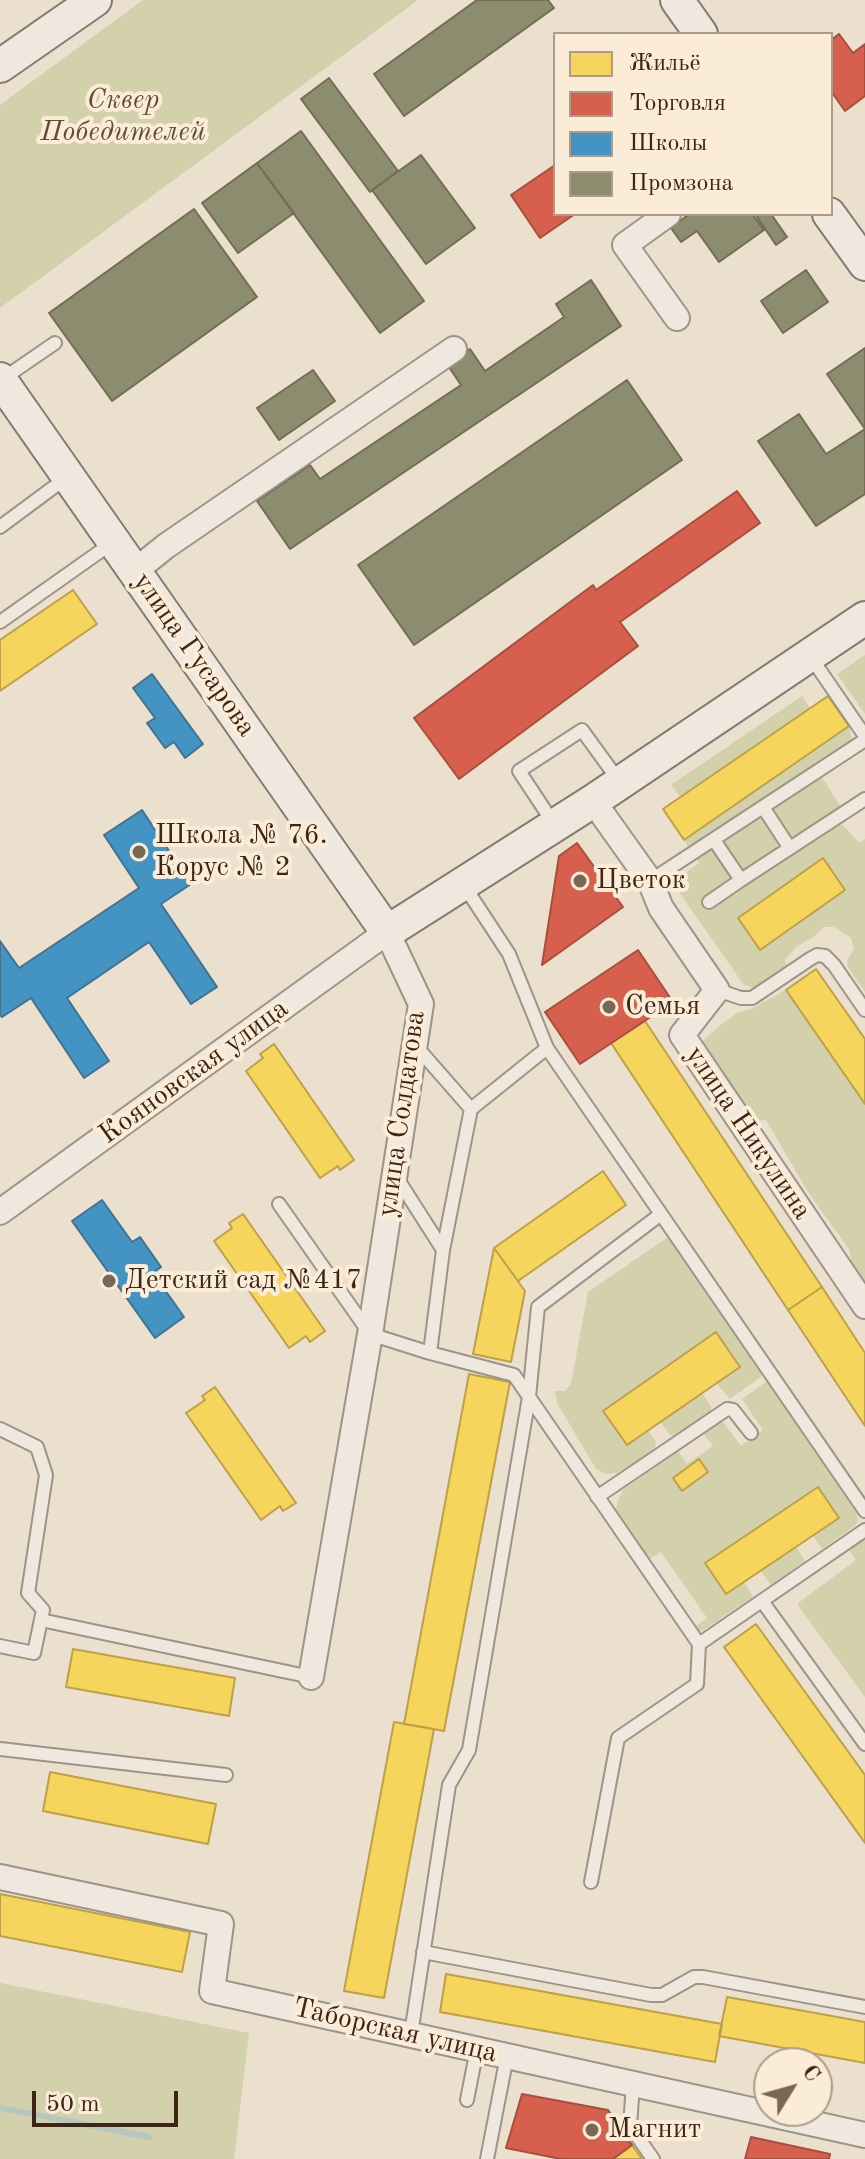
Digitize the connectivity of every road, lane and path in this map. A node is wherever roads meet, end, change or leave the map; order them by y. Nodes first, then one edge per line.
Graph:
1 (93, 0) edge
2 (677, 0) edge
3 (700, 32) edge
4 (0, 66) edge
5 (665, 216) edge
6 (830, 216) edge
7 (865, 264) edge
8 (677, 318) dead end
9 (55, 343) dead end
10 (454, 349) dead end
11 (0, 379) edge
12 (68, 476) junction
13 (0, 527) edge
14 (114, 542) junction
15 (135, 571) junction
16 (865, 618) edge
17 (0, 622) edge
18 (810, 655) junction
19 (865, 738) edge
20 (620, 783) junction
21 (865, 799) edge
22 (593, 801) junction
23 (763, 807) junction
24 (555, 826) junction
25 (714, 840) junction
26 (789, 847) junction
27 (741, 880) junction
28 (650, 881) junction
29 (463, 884) junction
30 (709, 902) dead end
31 (387, 932) junction
32 (717, 990) junction
33 (865, 1010) edge
34 (414, 1045) junction
35 (547, 1048) junction
36 (471, 1109) junction
37 (393, 1172) junction
38 (279, 1204) dead end
39 (0, 1212) edge
40 (661, 1214) junction
41 (443, 1250) junction
42 (865, 1306) edge
43 (370, 1334) junction
44 (430, 1353) junction
45 (529, 1397) junction
46 (0, 1429) edge
47 (751, 1433) dead end
48 (597, 1497) junction
49 (865, 1511) edge
50 (865, 1530) edge
51 (762, 1601) junction
52 (41, 1620) junction
53 (699, 1644) junction
54 (0, 1646) edge
55 (311, 1677) joint
56 (865, 1744) edge
57 (0, 1749) edge
58 (226, 1775) dead end
59 (0, 1877) edge
60 (591, 1882) dead end
61 (423, 1952) junction
62 (865, 2007) edge
63 (411, 2034) junction
64 (477, 2049) junction
65 (507, 2056) junction
66 (633, 2084) junction
67 (467, 2100) dead end
68 (865, 2135) edge
69 (487, 2159) edge
70 (653, 2159) edge

1 - 4 street
2 - 3 street
5 - 8 street
6 - 7 street
9 - 11 lane
10 - 15 street
11 - 12 street, улица Гусарова
12 - 13 lane
12 - 14 street, улица Гусарова
14 - 15 street, улица Гусарова
14 - 17 lane
15 - 31 street, улица Гусарова
16 - 18 street
18 - 19 lane
18 - 20 street
19 - 23 lane
20 - 22 street
20 - 24 lane
21 - 26 lane
22 - 24 street
22 - 28 street
23 - 25 lane
23 - 26 lane
24 - 29 street
25 - 27 lane
25 - 28 lane
26 - 27 lane
27 - 30 lane
28 - 32 street
29 - 31 street
29 - 35 lane
31 - 34 street, улица Солдатова
31 - 39 street, Кояновская улица
32 - 33 lane
32 - 42 street, улица Никулина
34 - 36 lane
34 - 37 street, улица Солдатова
35 - 36 lane
35 - 40 lane
36 - 41 lane
37 - 41 lane
37 - 43 street, улица Солдатова
38 - 43 lane
40 - 45 lane
40 - 49 lane
41 - 44 lane
43 - 44 lane
43 - 55 street, улица Солдатова
44 - 45 lane
45 - 48 lane
45 - 61 lane
46 - 52 lane
47 - 48 lane
48 - 53 lane
50 - 51 lane
51 - 53 lane
51 - 56 lane
52 - 54 lane
52 - 55 lane
53 - 60 lane
57 - 58 lane
59 - 63 street, Таборская улица
61 - 62 lane
61 - 63 lane
63 - 64 street, Таборская улица
64 - 65 street, Таборская улица
64 - 67 lane
65 - 66 street, Таборская улица
65 - 69 lane
66 - 68 street, Таборская улица
66 - 70 lane

